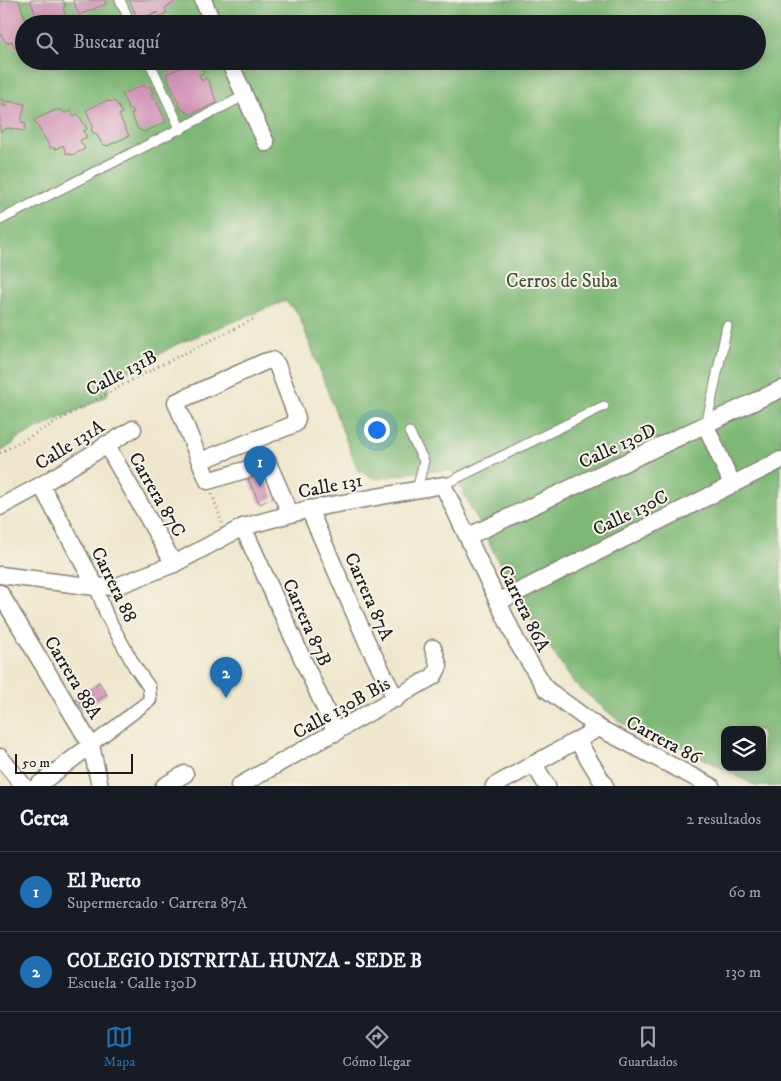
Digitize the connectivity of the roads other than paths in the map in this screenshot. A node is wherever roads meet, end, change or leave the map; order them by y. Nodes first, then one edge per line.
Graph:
1 (120, 0) edge
2 (203, 0) edge
3 (127, 15) edge
4 (209, 15) edge
5 (153, 70) edge
6 (234, 70) edge
7 (244, 96) junction
8 (181, 130) junction
9 (266, 143) dead end
10 (0, 220) edge
11 (728, 326) dead end
12 (781, 389) edge
13 (604, 406) dead end
14 (706, 426) junction
15 (133, 429) dead end
16 (409, 432) dead end
17 (106, 444) junction
18 (781, 460) edge
19 (200, 461) junction
20 (732, 484) junction
21 (41, 485) junction
22 (443, 485) junction
23 (417, 490) junction
24 (0, 507) edge
25 (309, 508) junction
26 (290, 512) junction
27 (243, 527) junction
28 (469, 536) junction
29 (174, 564) junction
30 (0, 575) edge
31 (96, 587) junction
32 (0, 594) edge
33 (498, 602) junction
34 (433, 648) dead end
35 (396, 699) junction
36 (599, 728) junction
37 (336, 733) junction
38 (577, 740) junction
39 (91, 745) junction
40 (0, 757) edge
41 (534, 764) junction
42 (186, 774) dead end
43 (259, 781) edge
44 (24, 786) edge
45 (37, 786) edge
46 (100, 786) edge
47 (164, 786) edge
48 (239, 786) edge
49 (494, 786) edge
50 (547, 786) edge
51 (605, 786) edge
52 (710, 786) edge

1 - 3 lane
2 - 4 street
5 - 8 lane
6 - 7 street
7 - 8 lane
7 - 9 street
8 - 10 lane
11 - 14 lane
12 - 14 street, Calle 130D
13 - 22 lane, Calle 131
14 - 20 street
14 - 28 street, Calle 130D
15 - 17 street, Calle 131A
16 - 23 lane
17 - 21 street, Calle 131A
17 - 29 street, Carrera 87C
18 - 20 street, Calle 130C
19 - 19 street
19 - 26 street
20 - 33 street, Calle 130C
21 - 24 street, Calle 131A
21 - 31 street, Carrera 88
22 - 23 street, Calle 131
22 - 28 street, Carrera 86A
23 - 25 street, Calle 131
25 - 26 street, Calle 131
25 - 35 street, Carrera 87A
26 - 27 street, Calle 131
27 - 29 street, Calle 131
27 - 37 street, Carrera 87B
28 - 33 street, Carrera 86A
29 - 31 street, Calle 131
30 - 31 street, Calle 131
31 - 39 street, Carrera 88
32 - 39 street, Carrera 88A
33 - 36 street, Carrera 86A
34 - 35 street, Calle 130B Bis
35 - 37 street, Calle 130B Bis
36 - 38 street
36 - 52 street, Carrera 86
37 - 43 street, Calle 130B Bis
38 - 41 street
38 - 51 street
39 - 45 street
39 - 46 street, Carrera 88A
40 - 44 street
41 - 49 street
41 - 50 street
42 - 47 street
43 - 48 street, Calle 130B Bis

